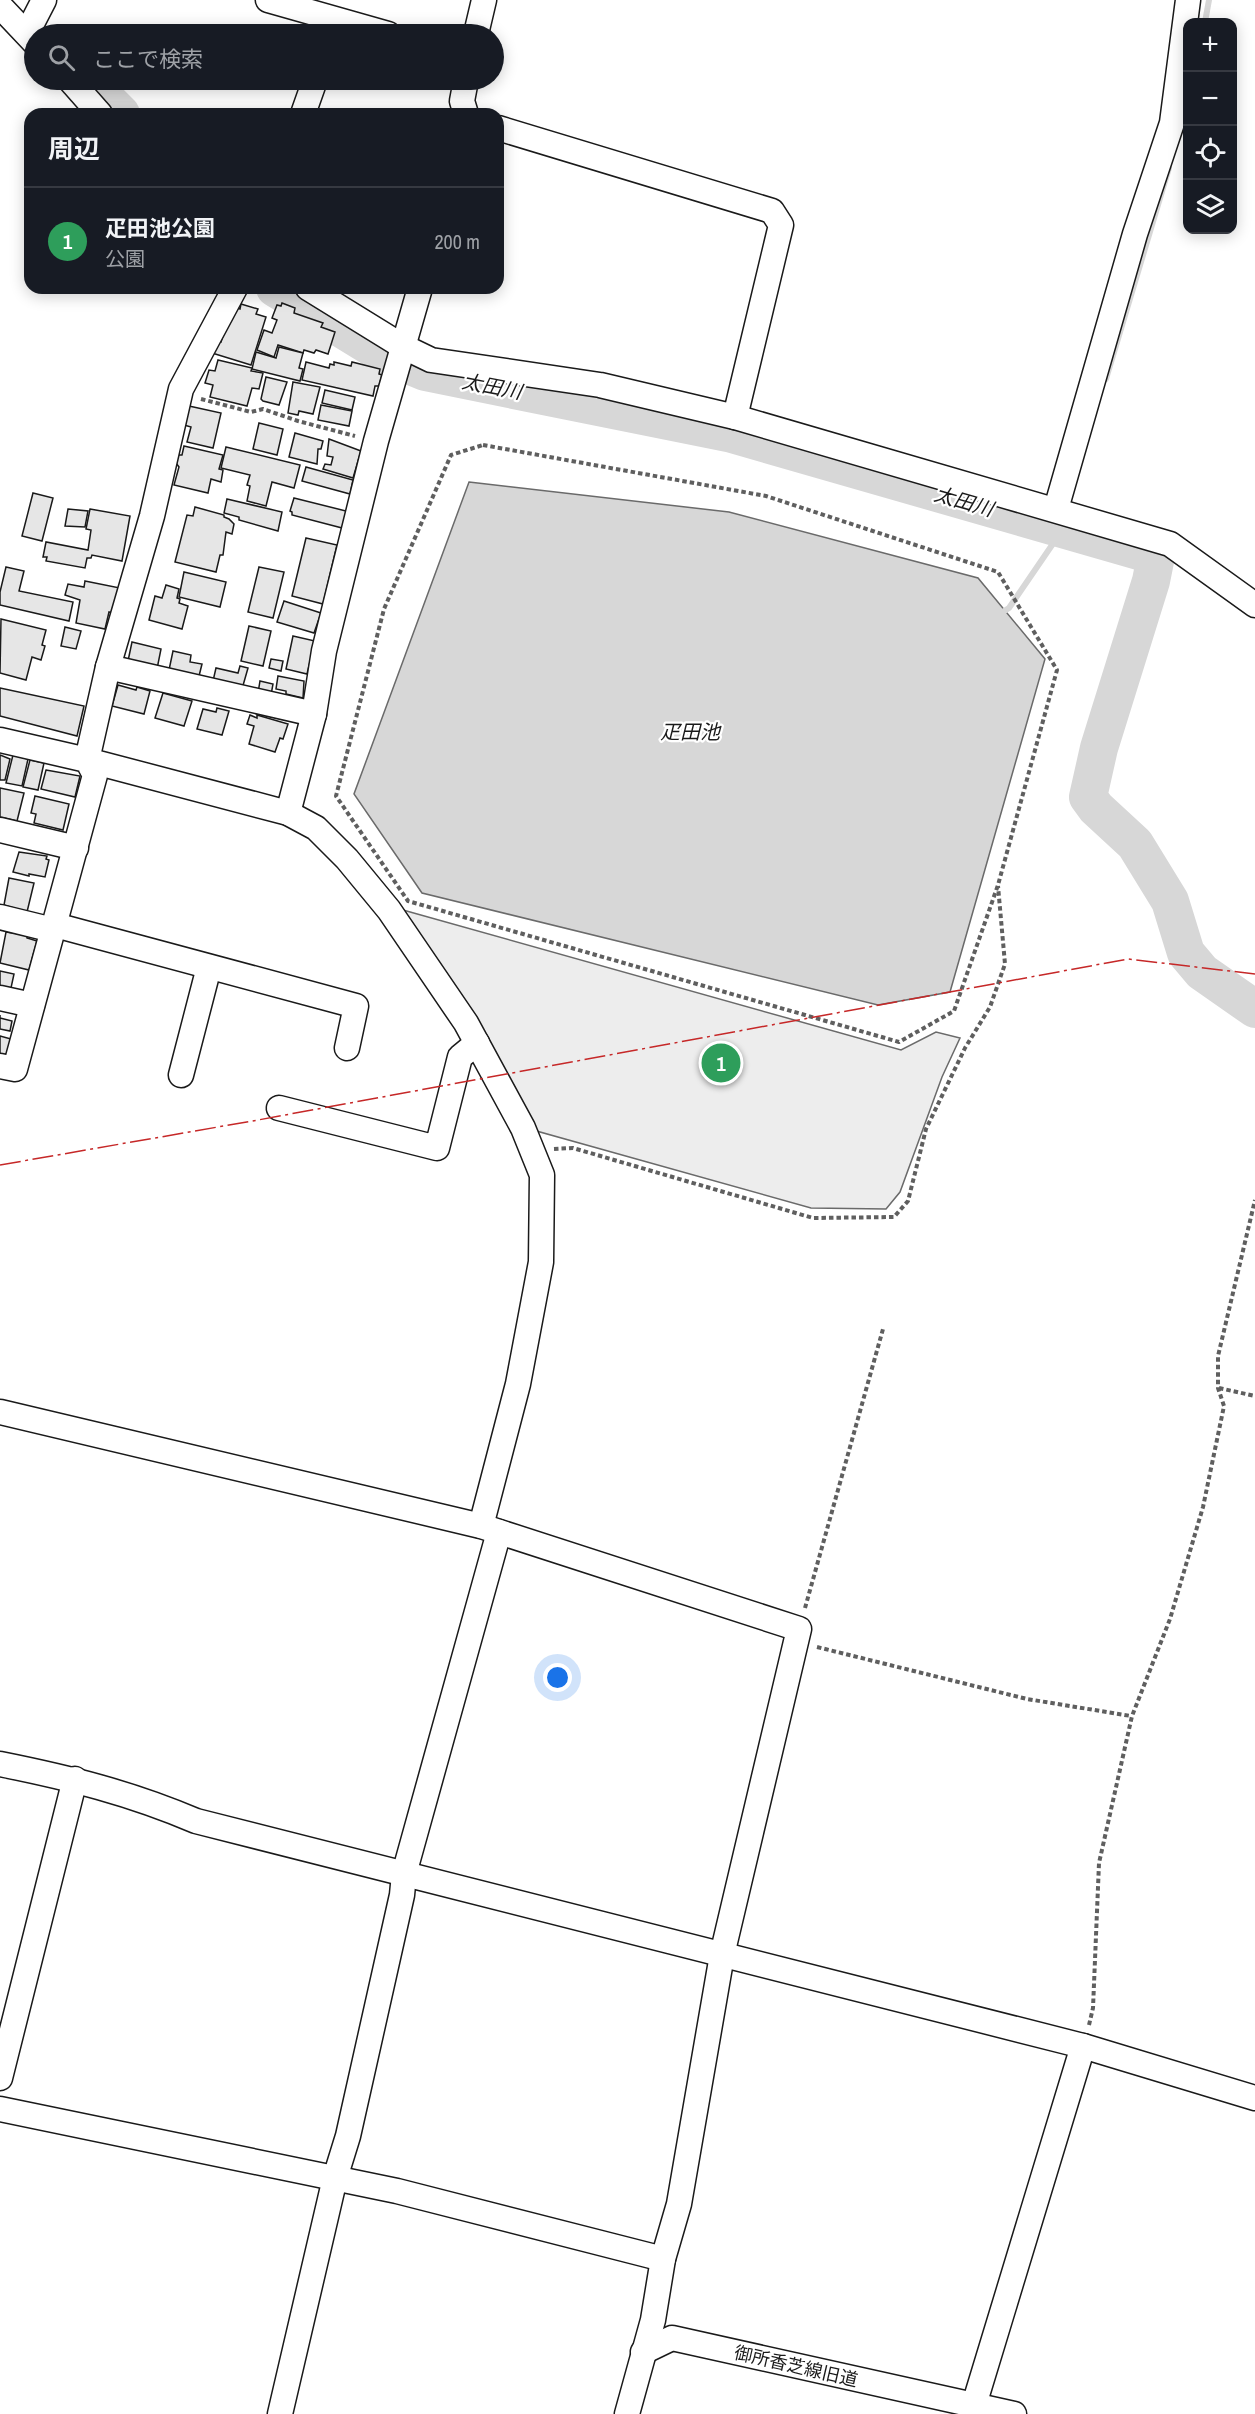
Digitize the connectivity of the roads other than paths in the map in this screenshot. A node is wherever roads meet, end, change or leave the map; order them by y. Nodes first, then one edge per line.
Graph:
1 (44, 0) edge
2 (268, 0) edge
3 (484, 0) edge
4 (1188, 0) edge
5 (0, 6) edge
6 (36, 24) edge
7 (325, 24) edge
8 (478, 24) edge
9 (24, 30) edge
10 (79, 90) edge
11 (311, 90) edge
12 (464, 90) edge
13 (95, 108) edge
14 (305, 108) edge
15 (464, 108) edge
16 (504, 130) edge
17 (232, 294) edge
18 (318, 294) edge
19 (418, 294) edge
20 (402, 346) junction
21 (735, 417) junction
22 (1056, 509) junction
23 (1255, 605) edge
24 (108, 667) junction
25 (314, 714) junction
26 (0, 740) edge
27 (87, 760) junction
28 (288, 813) junction
29 (0, 830) edge
30 (76, 848) junction
31 (0, 918) edge
32 (54, 928) junction
33 (208, 966) junction
34 (0, 998) edge
35 (32, 1005) junction
36 (477, 1043) junction
37 (347, 1048) dead end
38 (0, 1066) edge
39 (181, 1075) dead end
40 (279, 1108) dead end
41 (0, 1412) edge
42 (490, 1529) junction
43 (0, 1764) edge
44 (75, 1779) junction
45 (404, 1874) junction
46 (722, 1955) junction
47 (1083, 2046) junction
48 (0, 2078) edge
49 (1255, 2098) edge
50 (0, 2109) edge
51 (335, 2178) junction
52 (663, 2259) junction
53 (643, 2352) junction
54 (974, 2405) junction
55 (280, 2414) edge
56 (627, 2414) edge
57 (1014, 2414) edge

1 - 6 street
2 - 7 street
3 - 8 street
4 - 22 street
5 - 9 street
10 - 13 street
11 - 14 street
12 - 15 street
16 - 21 street
17 - 24 street
18 - 20 street
19 - 20 street
20 - 21 street
20 - 25 street
21 - 22 street
22 - 23 street
24 - 25 street
24 - 27 street
25 - 28 street
26 - 27 street
27 - 28 street
27 - 30 street
28 - 36 street
29 - 30 street
30 - 32 street
31 - 32 street
32 - 33 street
32 - 35 street
33 - 37 street
33 - 39 street
34 - 35 street
35 - 38 street
36 - 40 street
36 - 42 street
41 - 42 street
42 - 45 street
42 - 46 street
43 - 44 street
44 - 45 street
44 - 48 street
45 - 46 street
45 - 51 street
46 - 47 street
46 - 52 street
47 - 49 street
47 - 54 street
50 - 51 street
51 - 52 street
51 - 55 street
52 - 53 street
53 - 54 street, 御所香芝線旧道
53 - 56 street
54 - 57 street, 御所香芝線旧道

